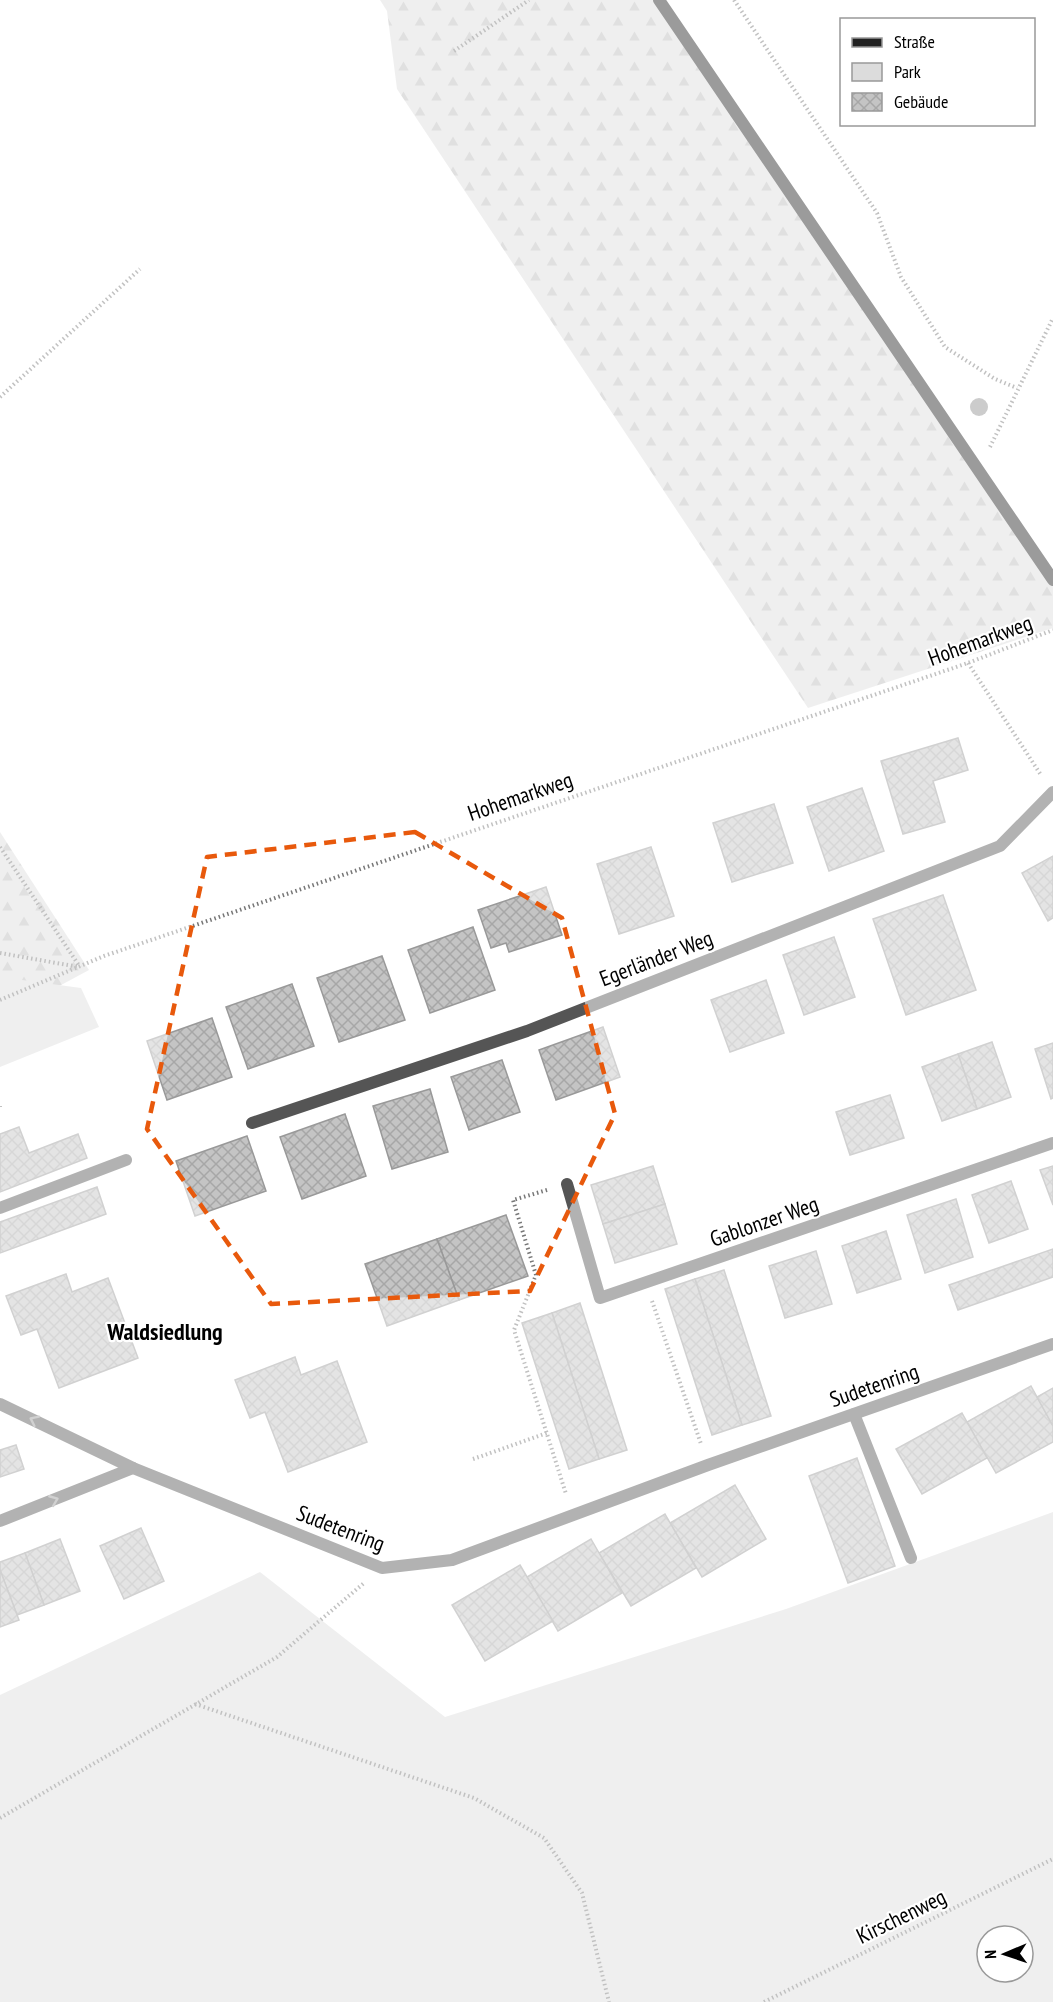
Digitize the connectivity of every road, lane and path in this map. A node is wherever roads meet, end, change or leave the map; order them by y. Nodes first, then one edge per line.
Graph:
1 (529, 0) edge
2 (659, 0) edge
3 (734, 0) edge
4 (454, 51) dead end
5 (140, 269) dead end
6 (1053, 318) edge
7 (1017, 388) junction
8 (0, 397) edge
9 (995, 455) dead end
10 (1053, 580) edge
11 (1053, 630) edge
12 (968, 663) junction
13 (1053, 792) edge
14 (0, 847) edge
15 (0, 953) edge
16 (80, 967) junction
17 (0, 1000) edge
18 (252, 1123) dead end
19 (1053, 1143) edge
20 (126, 1160) dead end
21 (567, 1184) joint
22 (0, 1208) edge
23 (647, 1284) junction
24 (1053, 1344) edge
25 (0, 1404) edge
26 (854, 1414) junction
27 (546, 1433) junction
28 (473, 1459) dead end
29 (708, 1465) junction
30 (133, 1468) junction
31 (573, 1515) junction
32 (0, 1521) edge
33 (910, 1557) dead end
34 (382, 1568) junction
35 (195, 1704) junction
36 (0, 1818) edge
37 (1053, 1859) edge
38 (609, 2002) edge
39 (764, 2002) edge

1 - 4 path
2 - 10 main road
3 - 7 path
5 - 8 path
6 - 7 path
7 - 9 path
11 - 12 path, Hohemarkweg
12 - 13 path
12 - 16 path, Hohemarkweg
13 - 18 street, Egerländer Weg
14 - 16 path
15 - 16 path
16 - 17 path, Hohemarkweg
19 - 23 street, Gablonzer Weg
20 - 22 street
21 - 23 street, Gablonzer Weg
21 - 27 path
23 - 29 path
24 - 26 street, Sudetenring
30 -> 25 street, Sudetenring
26 - 29 street, Sudetenring
26 - 33 street
27 - 28 path
27 - 31 path
29 - 31 street, Sudetenring
32 -> 30 street
30 - 34 street, Sudetenring
31 - 34 street, Sudetenring
34 - 35 path
35 - 36 path
35 - 38 path
37 - 39 path, Kirschenweg

